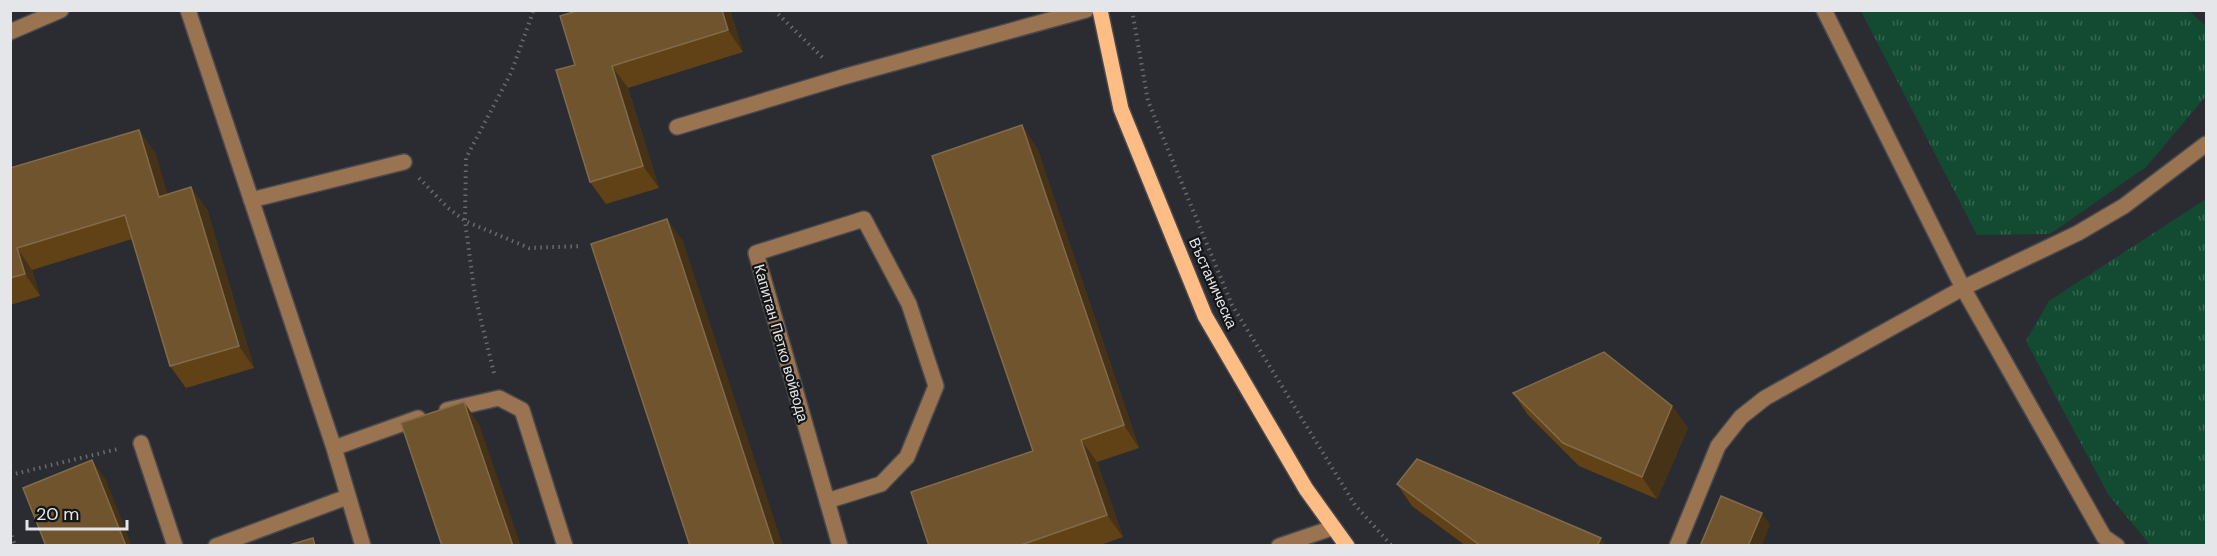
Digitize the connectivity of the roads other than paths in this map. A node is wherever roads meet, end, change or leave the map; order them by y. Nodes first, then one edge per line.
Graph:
1 (61, 10) edge
2 (188, 10) edge
3 (1086, 10) edge
4 (1100, 10) edge
5 (1824, 10) edge
6 (10, 32) edge
7 (677, 127) dead end
8 (2206, 144) edge
9 (404, 162) road end
10 (251, 200) junction
11 (1963, 288) junction
12 (141, 443) road end
13 (334, 448) junction
14 (347, 497) junction
15 (827, 501) junction
16 (1332, 528) junction
17 (175, 546) edge
18 (216, 546) edge
19 (363, 546) edge
20 (565, 546) edge
21 (840, 546) edge
22 (1279, 546) edge
23 (1347, 546) edge
24 (1677, 546) edge
25 (2117, 546) edge

1 - 6 street
2 - 10 street
3 - 7 street
4 - 16 main road, Въстаническа
5 - 11 street
8 - 11 street
9 - 10 street
10 - 13 street
11 - 24 street
11 - 25 street
12 - 17 street
13 - 14 street
13 - 20 street
14 - 18 street
14 - 19 street
15 - 15 street, Капитан Петко войвода
15 - 21 street, Капитан Петко войвода
16 - 22 street
16 - 23 main road, Въстаническа

